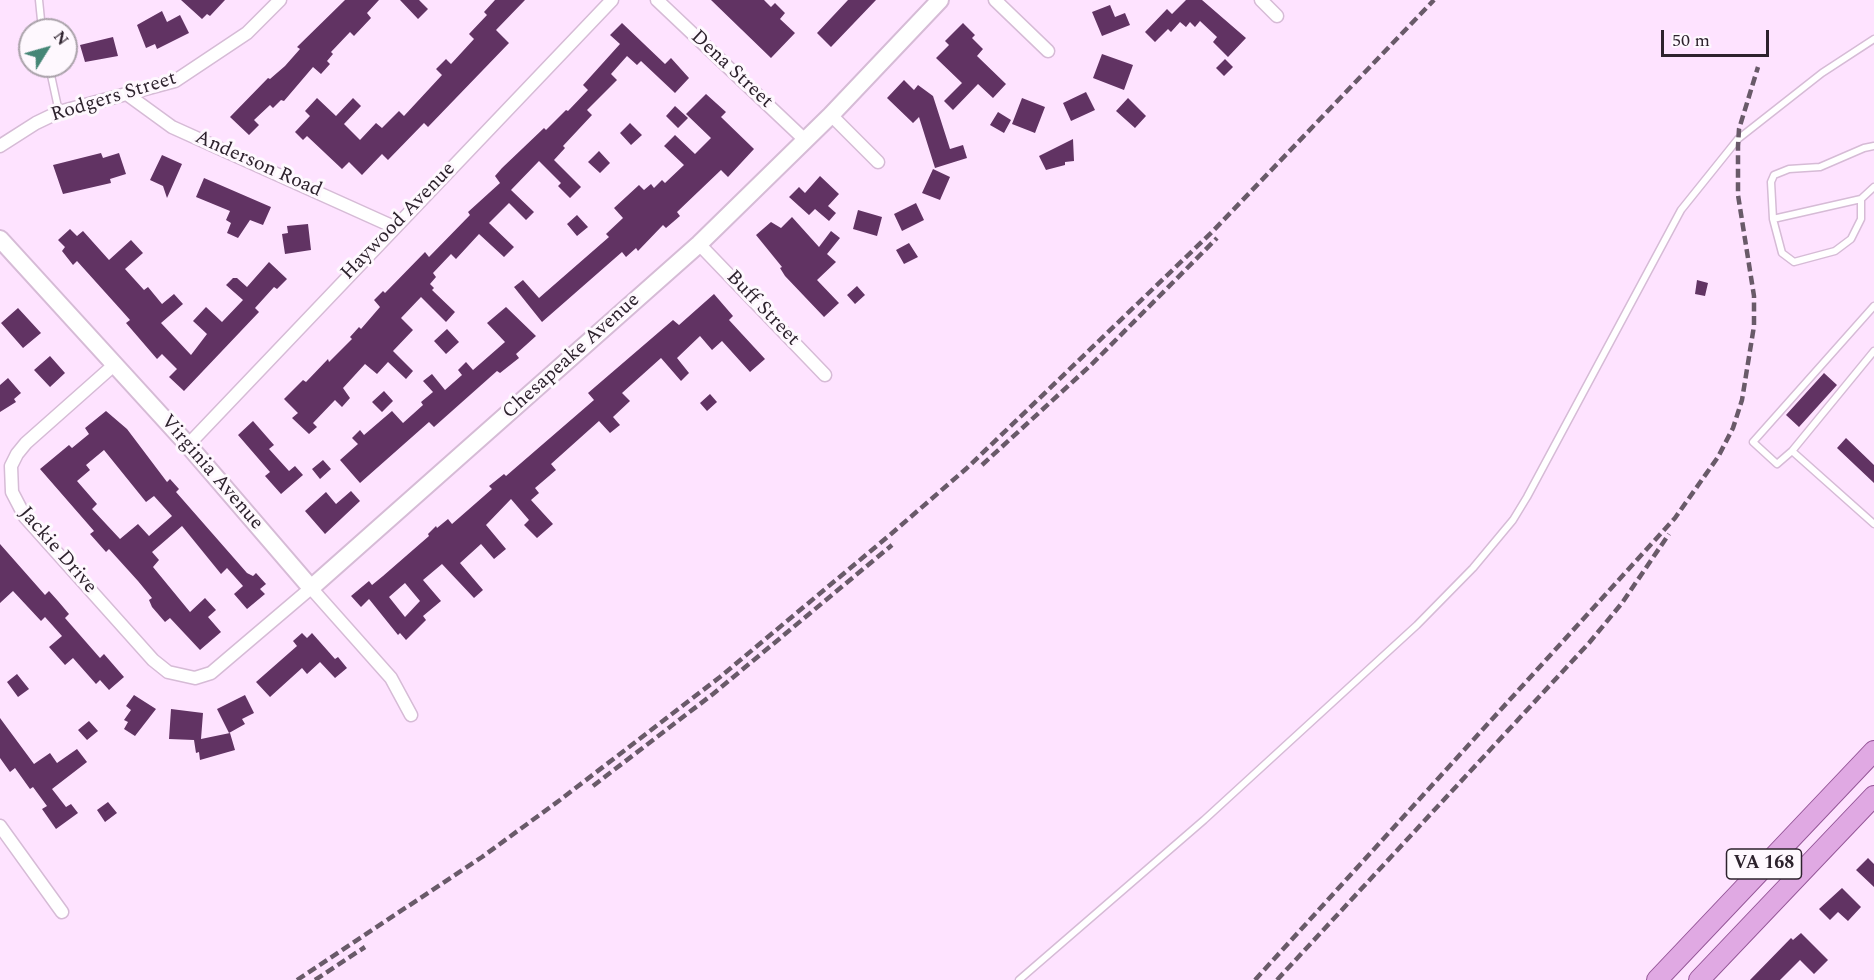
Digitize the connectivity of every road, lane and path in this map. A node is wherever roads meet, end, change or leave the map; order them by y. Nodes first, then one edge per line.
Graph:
1 (39, 0) edge
2 (280, 0) edge
3 (612, 0) edge
4 (657, 0) edge
5 (940, 0) edge
6 (995, 0) edge
7 (1261, 0) edge
8 (1277, 16) dead end
9 (41, 18) edge
10 (1874, 39) edge
11 (1048, 51) dead end
12 (51, 78) edge
13 (128, 95) junction
14 (58, 112) junction
15 (831, 115) junction
16 (805, 140) junction
17 (0, 146) edge
18 (1874, 146) edge
19 (878, 162) dead end
20 (1874, 187) edge
21 (1861, 199) junction
22 (1773, 219) junction
23 (394, 227) junction
24 (0, 238) edge
25 (699, 244) junction
26 (1874, 306) edge
27 (1874, 351) edge
28 (114, 365) junction
29 (825, 375) dead end
30 (188, 445) junction
31 (1792, 451) junction
32 (1874, 524) edge
33 (311, 588) junction
34 (178, 676) joint
35 (411, 715) dead end
36 (1874, 751) edge
37 (1874, 796) edge
38 (0, 826) edge
39 (62, 912) dead end
40 (1018, 980) edge
41 (1657, 980) edge
42 (1699, 980) edge

1 - 9 lane
2 - 13 street, Rodgers Street
3 - 23 street, Haywood Avenue
4 - 16 street, Dena Street
5 - 15 street, Chesapeake Avenue
6 - 11 street
7 - 8 street
10 - 40 lane
12 - 14 lane
13 - 14 street, Rodgers Street
13 - 23 street, Anderson Road
14 - 17 street, Rodgers Street
15 - 16 street, Chesapeake Avenue
15 - 19 street
16 - 25 street, Chesapeake Avenue
18 - 22 lane
20 - 21 lane
21 - 22 lane
21 - 22 lane
23 - 30 street, Haywood Avenue
24 - 28 street, Virginia Avenue
25 - 29 street, Buff Street
25 - 33 street, Chesapeake Avenue
26 - 31 lane
27 - 31 lane
28 - 30 street, Virginia Avenue
28 - 34 street, Jackie Drive
30 - 33 street, Virginia Avenue
31 - 32 lane
33 - 34 street, Chesapeake Avenue
33 - 35 street, Virginia Avenue
36 - 41 main road, VA 168
37 - 42 main road, VA 168
38 - 39 street

